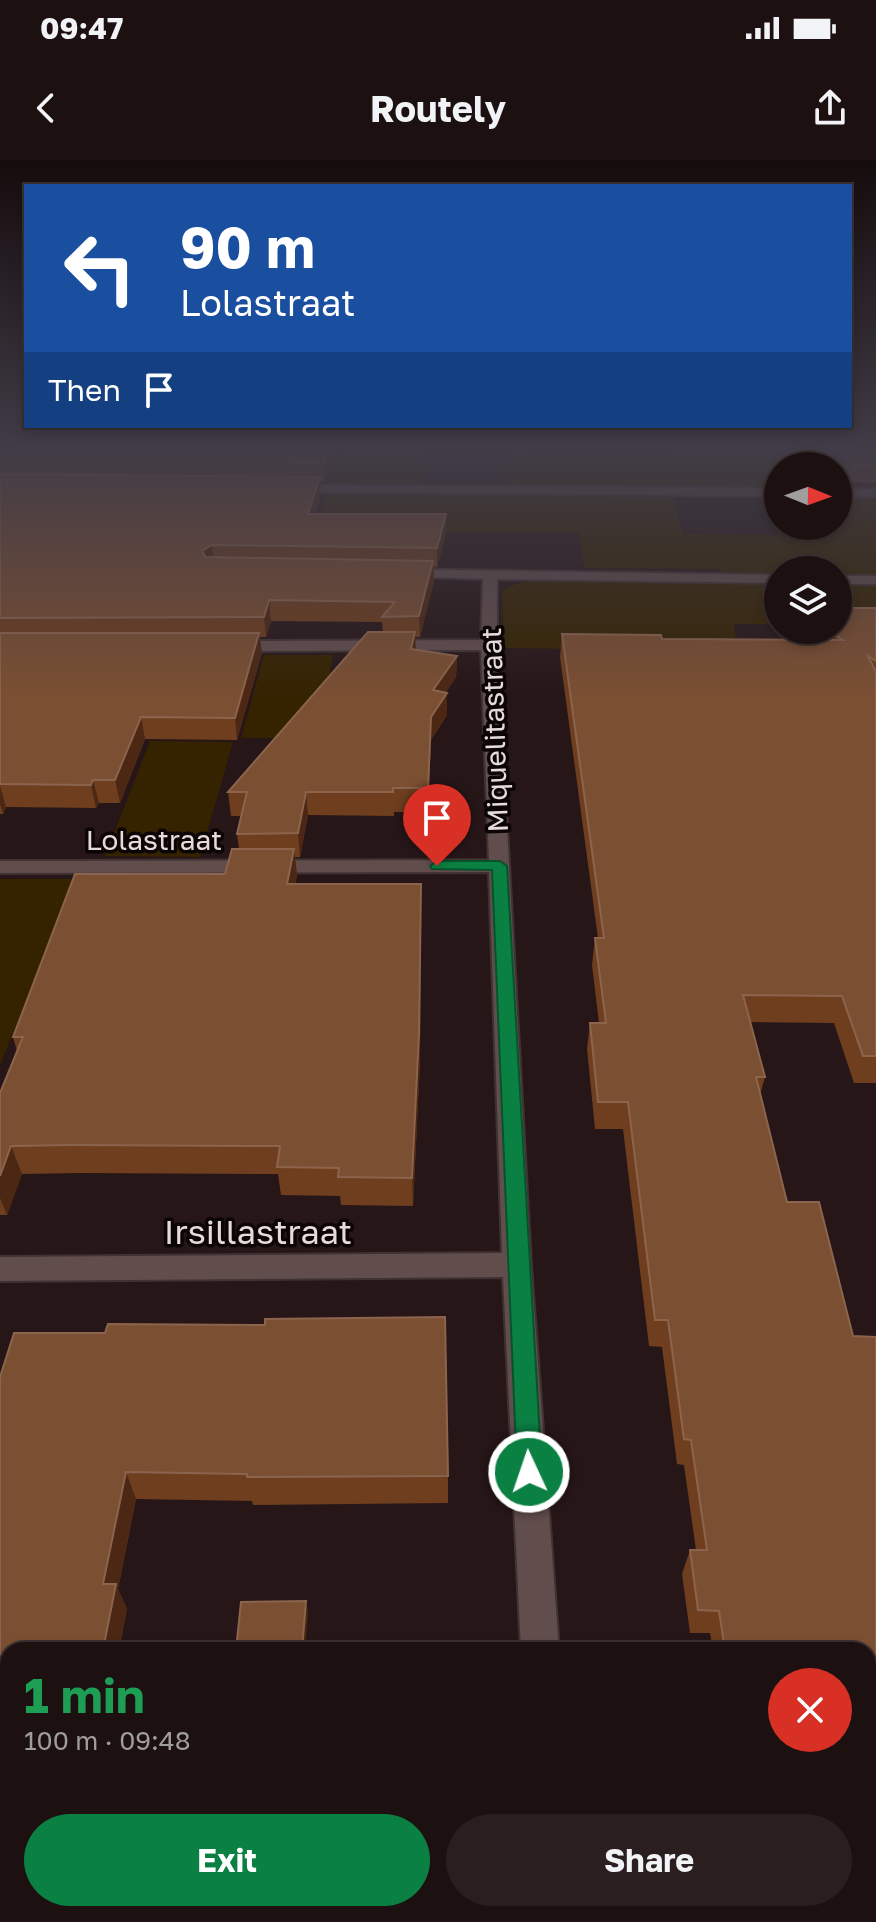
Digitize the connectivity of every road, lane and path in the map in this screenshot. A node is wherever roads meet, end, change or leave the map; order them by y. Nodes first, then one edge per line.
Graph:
1 (381, 572) edge
2 (490, 576) junction
3 (764, 579) edge
4 (852, 580) edge
5 (876, 580) edge
6 (489, 645) junction
7 (221, 646) edge
8 (500, 866) junction
9 (0, 867) edge
10 (517, 1265) junction
11 (0, 1269) edge
12 (540, 1642) edge

1 - 2 street
2 - 3 street
2 - 6 street, Miquelitastraat
4 - 5 street
6 - 7 street
6 - 8 street, Miquelitastraat
8 - 9 street, Lolastraat
8 - 10 street, Miquelitastraat
10 - 11 street, Irsillastraat
10 - 12 street, Miquelitastraat

